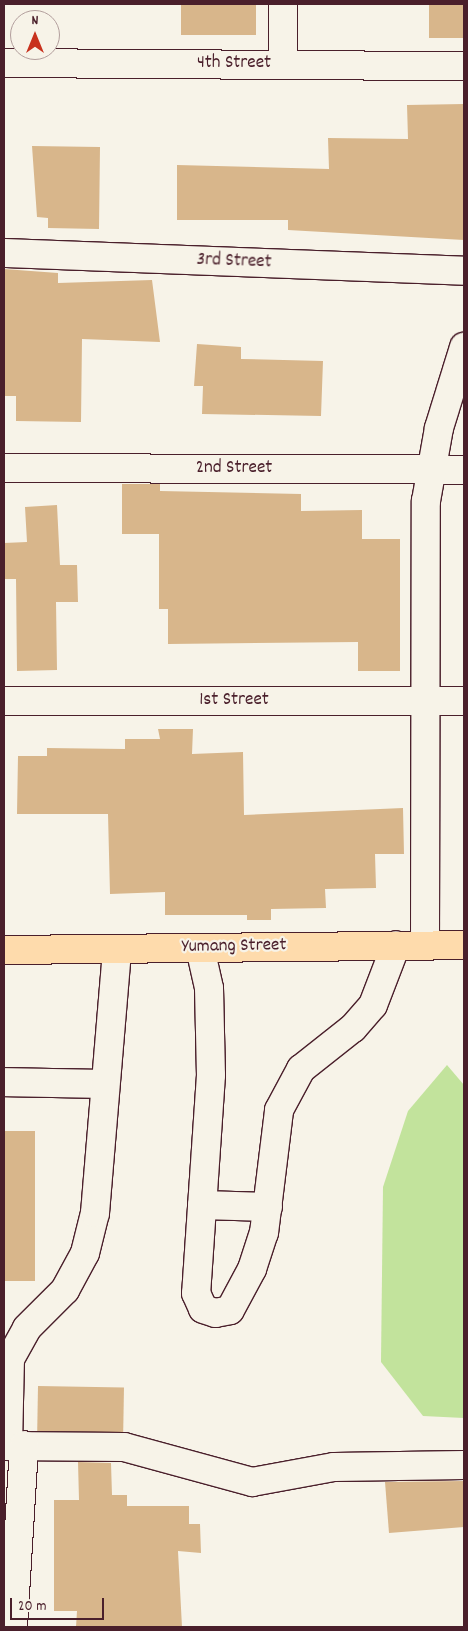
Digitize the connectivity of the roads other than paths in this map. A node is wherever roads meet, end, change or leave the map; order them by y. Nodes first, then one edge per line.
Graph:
1 (284, 4) edge
2 (4, 63) edge
3 (283, 65) junction
4 (464, 66) edge
5 (4, 253) edge
6 (464, 271) edge
7 (464, 347) edge
8 (4, 468) edge
9 (430, 469) junction
10 (464, 470) edge
11 (4, 701) edge
12 (426, 701) junction
13 (464, 701) edge
14 (396, 945) junction
15 (425, 945) junction
16 (464, 945) edge
17 (200, 948) junction
18 (4, 950) edge
19 (117, 950) junction
20 (4, 1082) edge
21 (104, 1084) junction
22 (202, 1205) junction
23 (268, 1206) junction
24 (10, 1342) edge
25 (12, 1446) edge
26 (464, 1465) edge
27 (13, 1627) edge

1 - 3 street
2 - 3 street, 4th Street
3 - 4 street, 4th Street
5 - 6 street, 3rd Street
7 - 9 street
8 - 9 street, 2nd Street
9 - 10 street, 2nd Street
9 - 12 street
11 - 12 street, 1st Street
12 - 13 street, 1st Street
12 - 15 street
14 - 15 main road, Yumang Street
14 - 17 main road, Yumang Street
14 - 23 street
15 - 16 main road, Yumang Street
17 - 19 main road, Yumang Street
17 - 22 street
18 - 19 main road, Yumang Street
19 - 21 street
20 - 21 street
21 - 24 street
22 - 23 street
22 - 23 street
24 - 25 street
25 - 26 street
25 - 27 street

